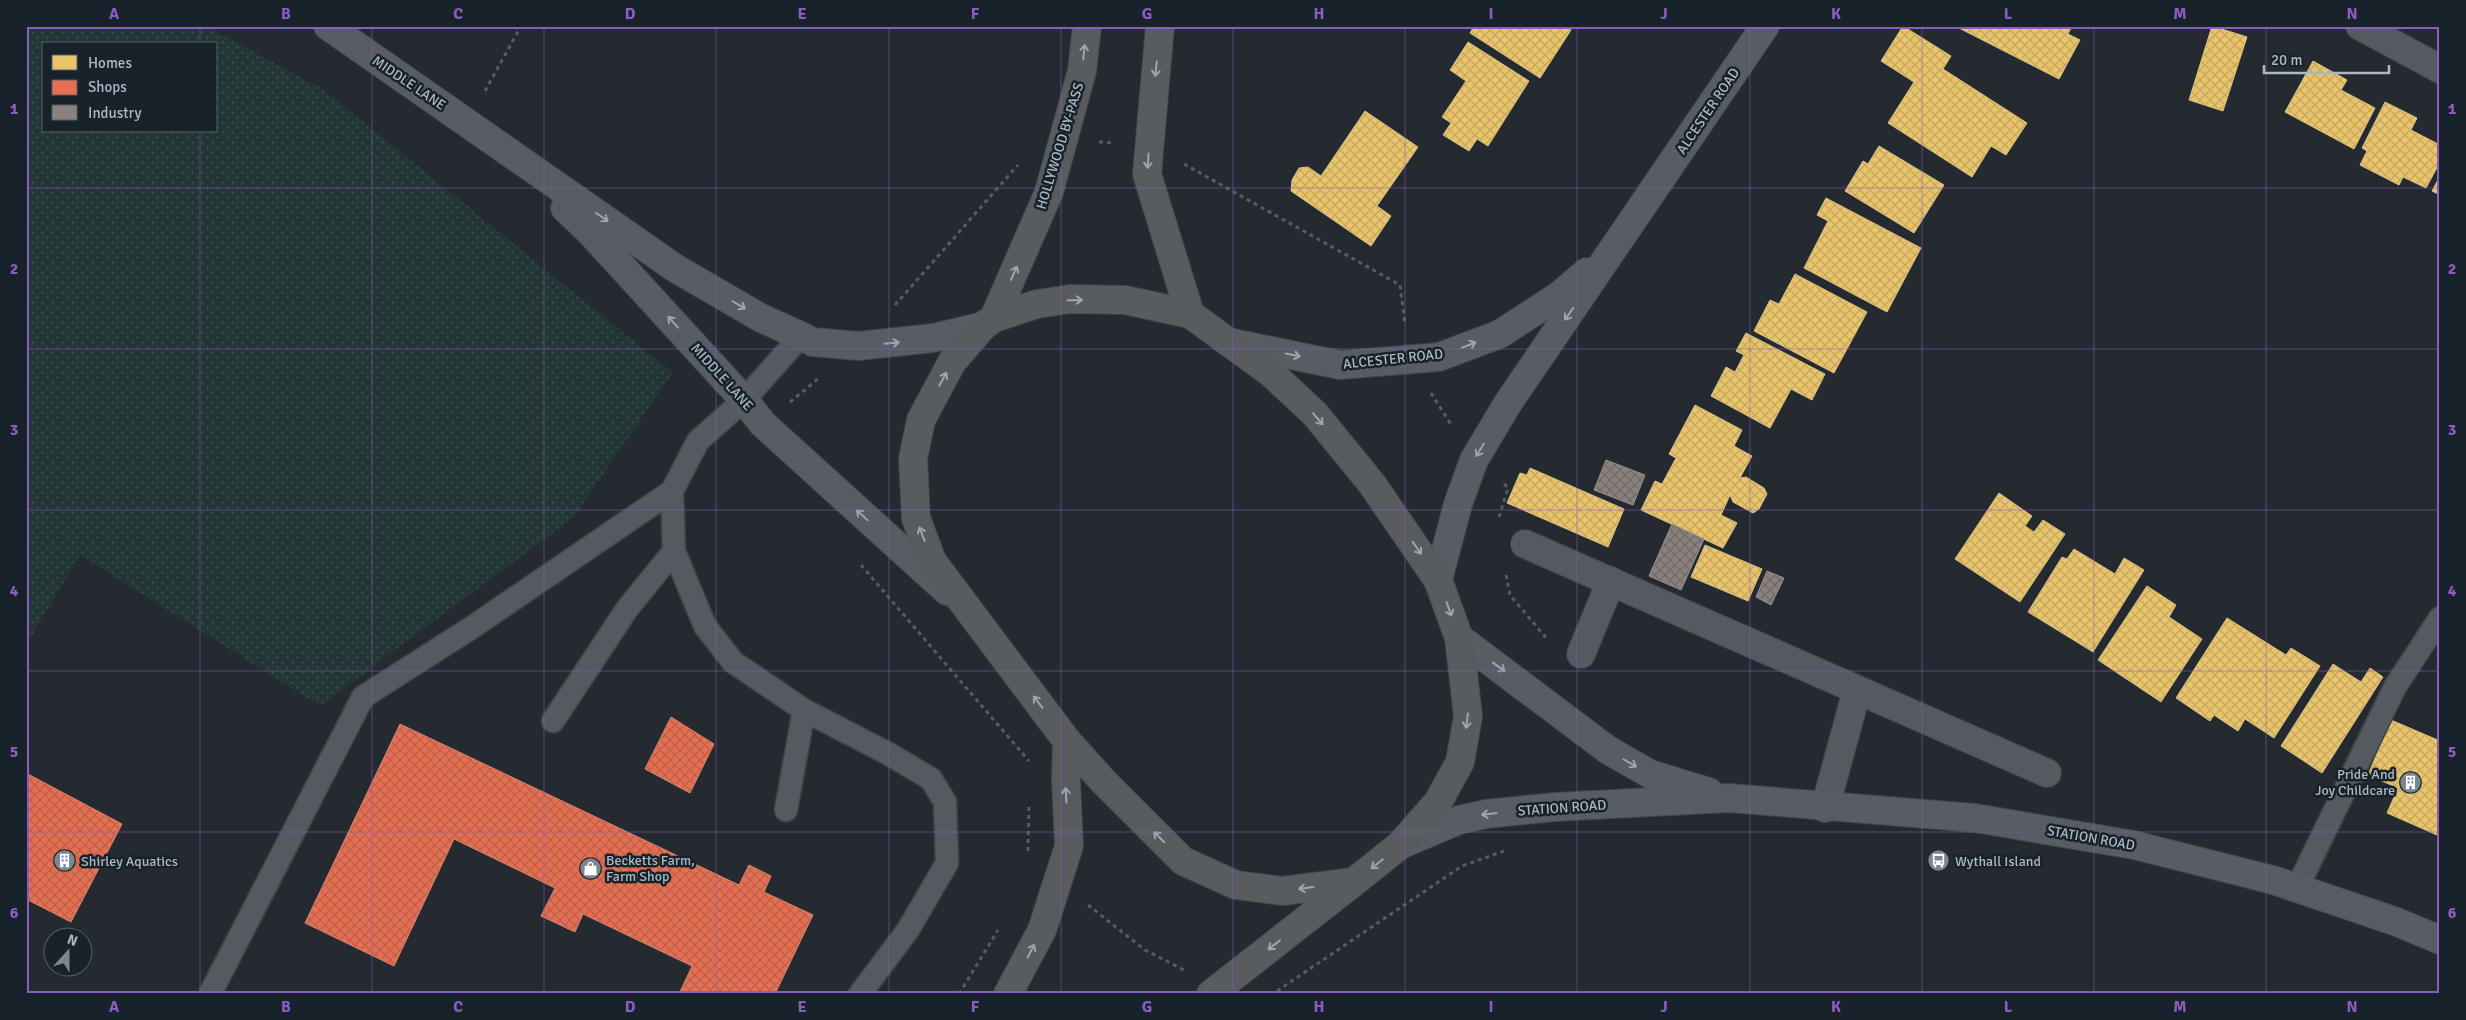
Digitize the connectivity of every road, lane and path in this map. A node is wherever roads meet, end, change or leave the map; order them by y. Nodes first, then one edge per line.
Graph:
1 (328, 26) edge
2 (521, 26) edge
3 (1087, 26) edge
4 (1160, 26) edge
5 (1764, 26) edge
6 (2360, 26) edge
7 (2440, 69) edge
8 (466, 122) junction
9 (490, 139) junction
10 (1064, 140) junction
11 (1149, 145) junction
12 (1617, 246) junction
13 (1190, 314) junction
14 (989, 322) junction
15 (801, 336) junction
16 (1228, 342) junction
17 (858, 346) junction
18 (1410, 360) junction
19 (744, 400) junction
20 (763, 424) junction
21 (1474, 460) junction
22 (672, 490) junction
23 (1525, 544) joint
24 (674, 551) junction
25 (855, 558) dead end
26 (1438, 580) junction
27 (1611, 581) junction
28 (964, 606) junction
29 (2440, 618) edge
30 (1460, 638) junction
31 (1581, 654) dead end
32 (1857, 690) junction
33 (804, 710) junction
34 (553, 721) dead end
35 (1067, 741) junction
36 (1029, 769) dead end
37 (2047, 773) dead end
38 (1029, 798) dead end
39 (1729, 798) junction
40 (1825, 808) junction
41 (786, 810) dead end
42 (1400, 845) junction
43 (1028, 855) dead end
44 (1058, 882) junction
45 (1354, 882) junction
46 (2297, 888) junction
47 (2440, 940) edge
48 (1215, 991) edge
49 (210, 994) edge
50 (860, 994) edge
51 (1008, 994) edge

1 - 8 street, MIDDLE LANE
2 - 8 path
10 -> 3 highway, HOLLYWOOD BY-PASS
4 -> 11 highway
5 - 12 street, ALCESTER ROAD
6 - 7 street
8 - 9 street, MIDDLE LANE
9 -> 15 street, MIDDLE LANE
19 -> 9 street, MIDDLE LANE
10 - 11 path
14 -> 10 highway, HOLLYWOOD BY-PASS
10 - 17 path
11 -> 13 highway
11 - 18 path
18 -> 12 street, ALCESTER ROAD
12 -> 21 street, ALCESTER ROAD
14 -> 13 highway
13 - 16 highway
17 -> 14 street, MIDDLE LANE
28 -> 14 highway
15 - 17 street, MIDDLE LANE
15 - 19 lane
16 -> 18 street, ALCESTER ROAD
16 -> 26 highway
17 - 20 path
18 - 21 path
19 - 20 street, MIDDLE LANE
19 - 22 lane
28 -> 20 street, MIDDLE LANE
21 - 23 path
21 - 26 street, ALCESTER ROAD
22 - 24 lane
22 - 49 lane
23 - 27 street
24 - 33 lane
24 - 34 lane
25 - 36 path
26 -> 30 highway
27 - 31 street
27 - 32 street
35 -> 28 highway
29 - 46 lane
30 -> 39 street, STATION ROAD
30 -> 42 highway
32 - 37 street
32 - 40 street
33 - 41 lane
33 - 50 lane
44 -> 35 highway
45 -> 35 highway
38 - 43 path
39 - 40 street, STATION ROAD
39 -> 42 street, STATION ROAD
40 - 46 street, STATION ROAD
42 -> 45 highway
44 - 48 path
51 -> 44 highway
45 -> 48 highway
46 - 47 street, STATION ROAD

